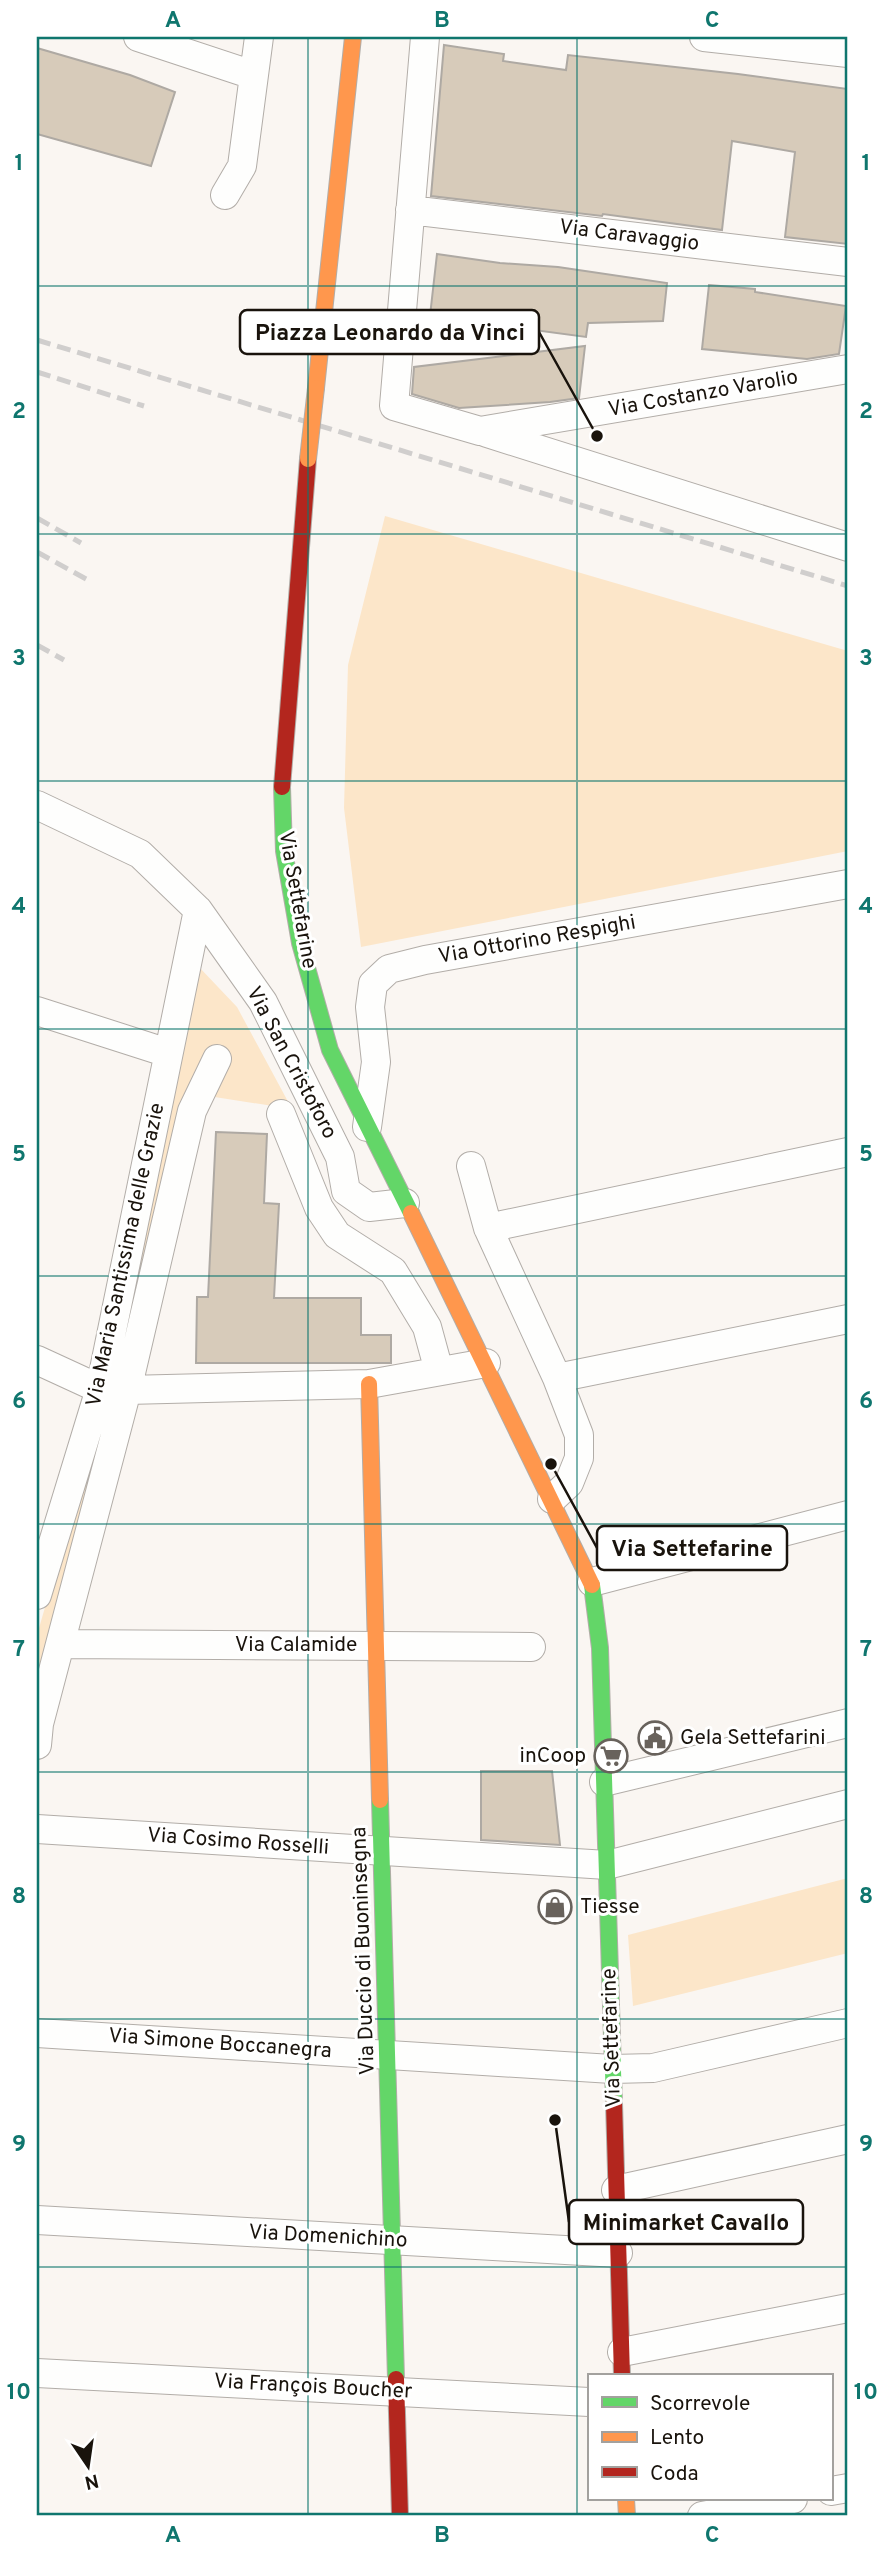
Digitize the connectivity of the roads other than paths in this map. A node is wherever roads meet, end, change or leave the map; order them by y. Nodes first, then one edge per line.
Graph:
1 (138, 37) edge
2 (259, 37) edge
3 (353, 37) edge
4 (425, 37) edge
5 (704, 37) edge
6 (848, 53) edge
7 (253, 75) junction
8 (225, 195) dead end
9 (410, 210) junction
10 (848, 262) edge
11 (848, 369) edge
12 (480, 431) junction
13 (848, 547) edge
14 (37, 805) edge
15 (848, 884) edge
16 (198, 910) junction
17 (37, 1011) edge
18 (168, 1053) junction
19 (217, 1059) dead end
20 (281, 1114) dead end
21 (367, 1127) junction
22 (848, 1152) edge
23 (471, 1166) dead end
24 (405, 1203) junction
25 (488, 1228) junction
26 (848, 1319) edge
27 (37, 1360) edge
28 (486, 1363) junction
29 (439, 1371) junction
30 (557, 1378) junction
31 (369, 1384) junction
32 (114, 1390) junction
33 (552, 1499) junction
34 (848, 1516) edge
35 (592, 1582) junction
36 (38, 1588) edge
37 (62, 1644) junction
38 (376, 1646) junction
39 (531, 1647) dead end
40 (848, 1723) edge
41 (38, 1731) edge
42 (604, 1782) junction
43 (848, 1804) edge
44 (37, 1829) edge
45 (382, 1852) junction
46 (607, 1865) junction
47 (848, 2023) edge
48 (37, 2033) edge
49 (387, 2055) junction
50 (612, 2069) junction
51 (848, 2139) edge
52 (616, 2190) junction
53 (37, 2220) edge
54 (393, 2241) junction
55 (618, 2253) junction
56 (848, 2308) edge
57 (622, 2364) edge
58 (37, 2373) edge
59 (397, 2391) junction
60 (588, 2402) edge
61 (788, 2500) edge
62 (400, 2516) edge
63 (702, 2516) edge

1 - 7 street
2 - 7 street
3 - 21 street, Via Settefarine, bridge
4 - 9 street
5 - 6 street
7 - 8 street
9 - 10 street, Via Caravaggio
9 - 12 street, Via Costanzo Varolio
11 - 12 street, Via Costanzo Varolio
12 - 13 street
14 - 16 street, Via San Cristoforo
15 - 21 street, Via Ottorino Respighi
16 - 18 street, Via Maria Santissima delle Grazie
16 - 24 street, Via San Cristoforo
17 - 18 street
18 - 32 street, Via Maria Santissima delle Grazie
19 - 32 street
20 - 29 street
21 - 24 street, Via Settefarine
22 - 25 street
23 - 25 street
24 - 28 street, Via Settefarine
25 - 30 street
26 - 30 street
27 - 32 street
28 - 29 street
28 - 33 street, Via Settefarine
29 - 31 street
30 - 33 street
31 - 32 street
31 - 38 street, Via Duccio di Buoninsegna
32 - 36 street, Via Maria Santissima delle Grazie
32 - 37 street, Via Maria Santissima delle Grazie
33 - 35 street, Via Settefarine
34 - 35 street
35 - 42 street, Via Settefarine
37 - 38 street, Via Calamide
37 - 41 street, Via Maria Santissima delle Grazie
38 - 39 street, Via Calamide
38 - 45 street, Via Duccio di Buoninsegna
40 - 42 street
42 - 46 street, Via Settefarine
43 - 46 street, Via Cosimo Rosselli
44 - 45 street, Via Cosimo Rosselli
45 - 46 street, Via Cosimo Rosselli
45 - 49 street, Via Duccio di Buoninsegna
46 - 50 street, Via Settefarine
47 - 50 street, Via Simone Boccanegra
48 - 49 street, Via Simone Boccanegra
49 - 50 street, Via Simone Boccanegra
49 - 54 street, Via Duccio di Buoninsegna
50 - 52 street, Via Settefarine
51 - 52 street
52 - 55 street, Via Settefarine
53 - 54 street, Via Domenichino
54 - 55 street, Via Domenichino
54 - 59 street, Via Duccio di Buoninsegna
55 - 57 street, Via Settefarine
56 - 57 street
58 - 59 street, Via François Boucher
59 - 60 street, Via François Boucher
59 - 62 street, Via Duccio di Buoninsegna
61 - 63 street

